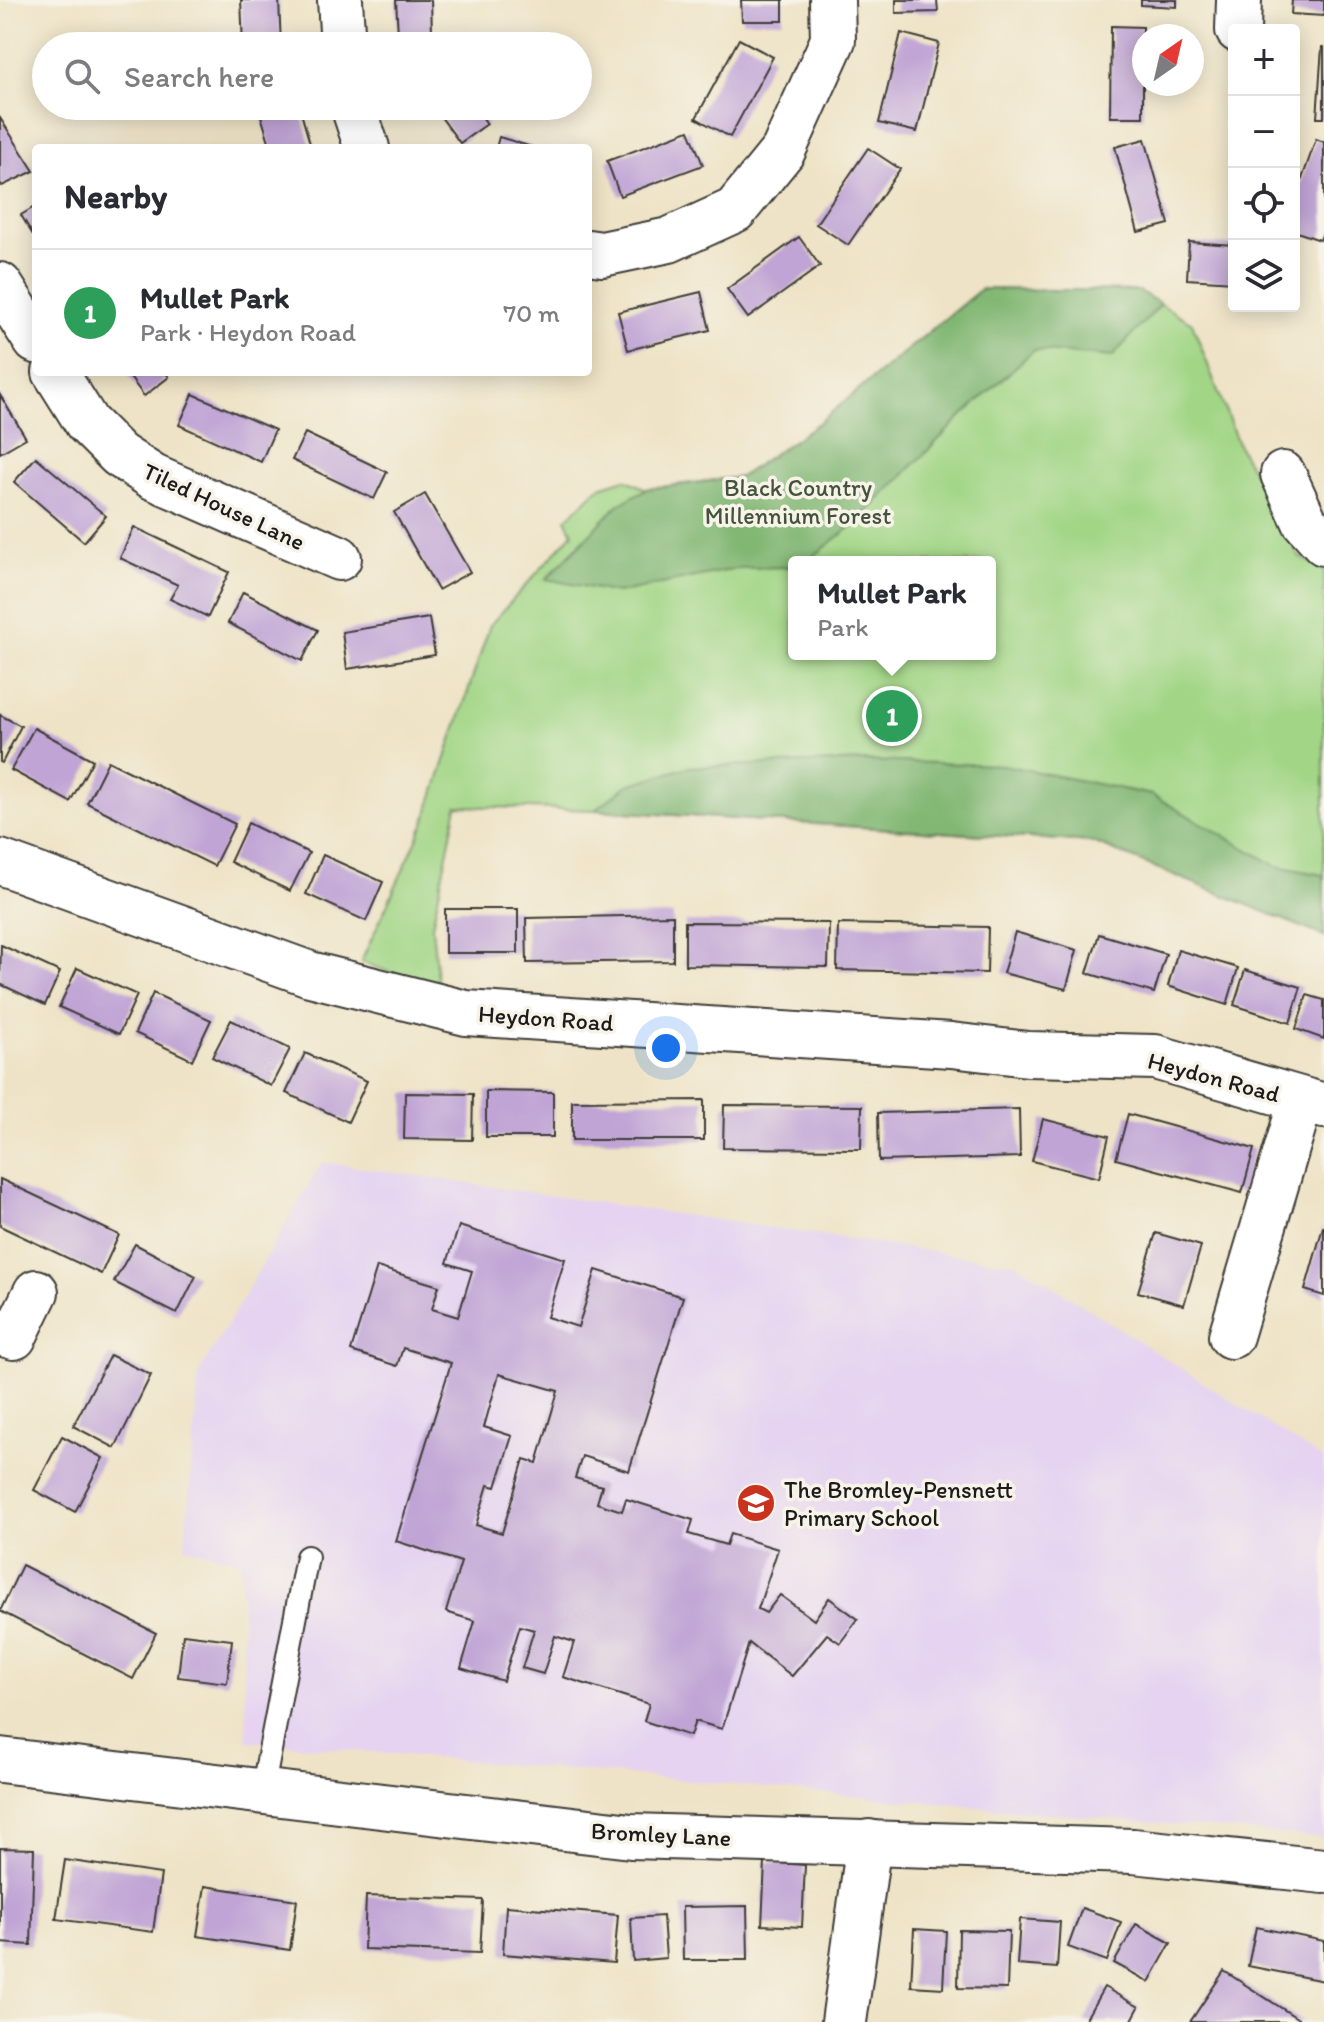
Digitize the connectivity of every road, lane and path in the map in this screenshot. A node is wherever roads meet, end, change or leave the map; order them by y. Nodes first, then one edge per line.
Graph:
1 (340, 0) edge
2 (832, 0) edge
3 (1239, 0) edge
4 (1238, 24) edge
5 (342, 32) edge
6 (358, 120) edge
7 (366, 144) edge
8 (592, 253) edge
9 (0, 285) edge
10 (32, 335) edge
11 (58, 376) edge
12 (1283, 474) dead end
13 (1324, 543) edge
14 (339, 558) dead end
15 (0, 862) edge
16 (1313, 1103) edge
17 (36, 1292) dead end
18 (0, 1333) edge
19 (1231, 1336) dead end
20 (307, 1557) dead end
21 (0, 1760) edge
22 (262, 1792) junction
23 (869, 1842) junction
24 (1324, 1871) edge
25 (844, 2022) edge

1 - 5 street
2 - 8 street
3 - 4 street
6 - 7 street
9 - 10 street
11 - 14 street, Tiled House Lane
12 - 13 street
15 - 16 street, Heydon Road
16 - 19 street, Heydon Road
17 - 18 street
20 - 22 lane
21 - 22 street, Bromley Lane
22 - 23 street, Bromley Lane
23 - 24 street, Bromley Lane
23 - 25 street

